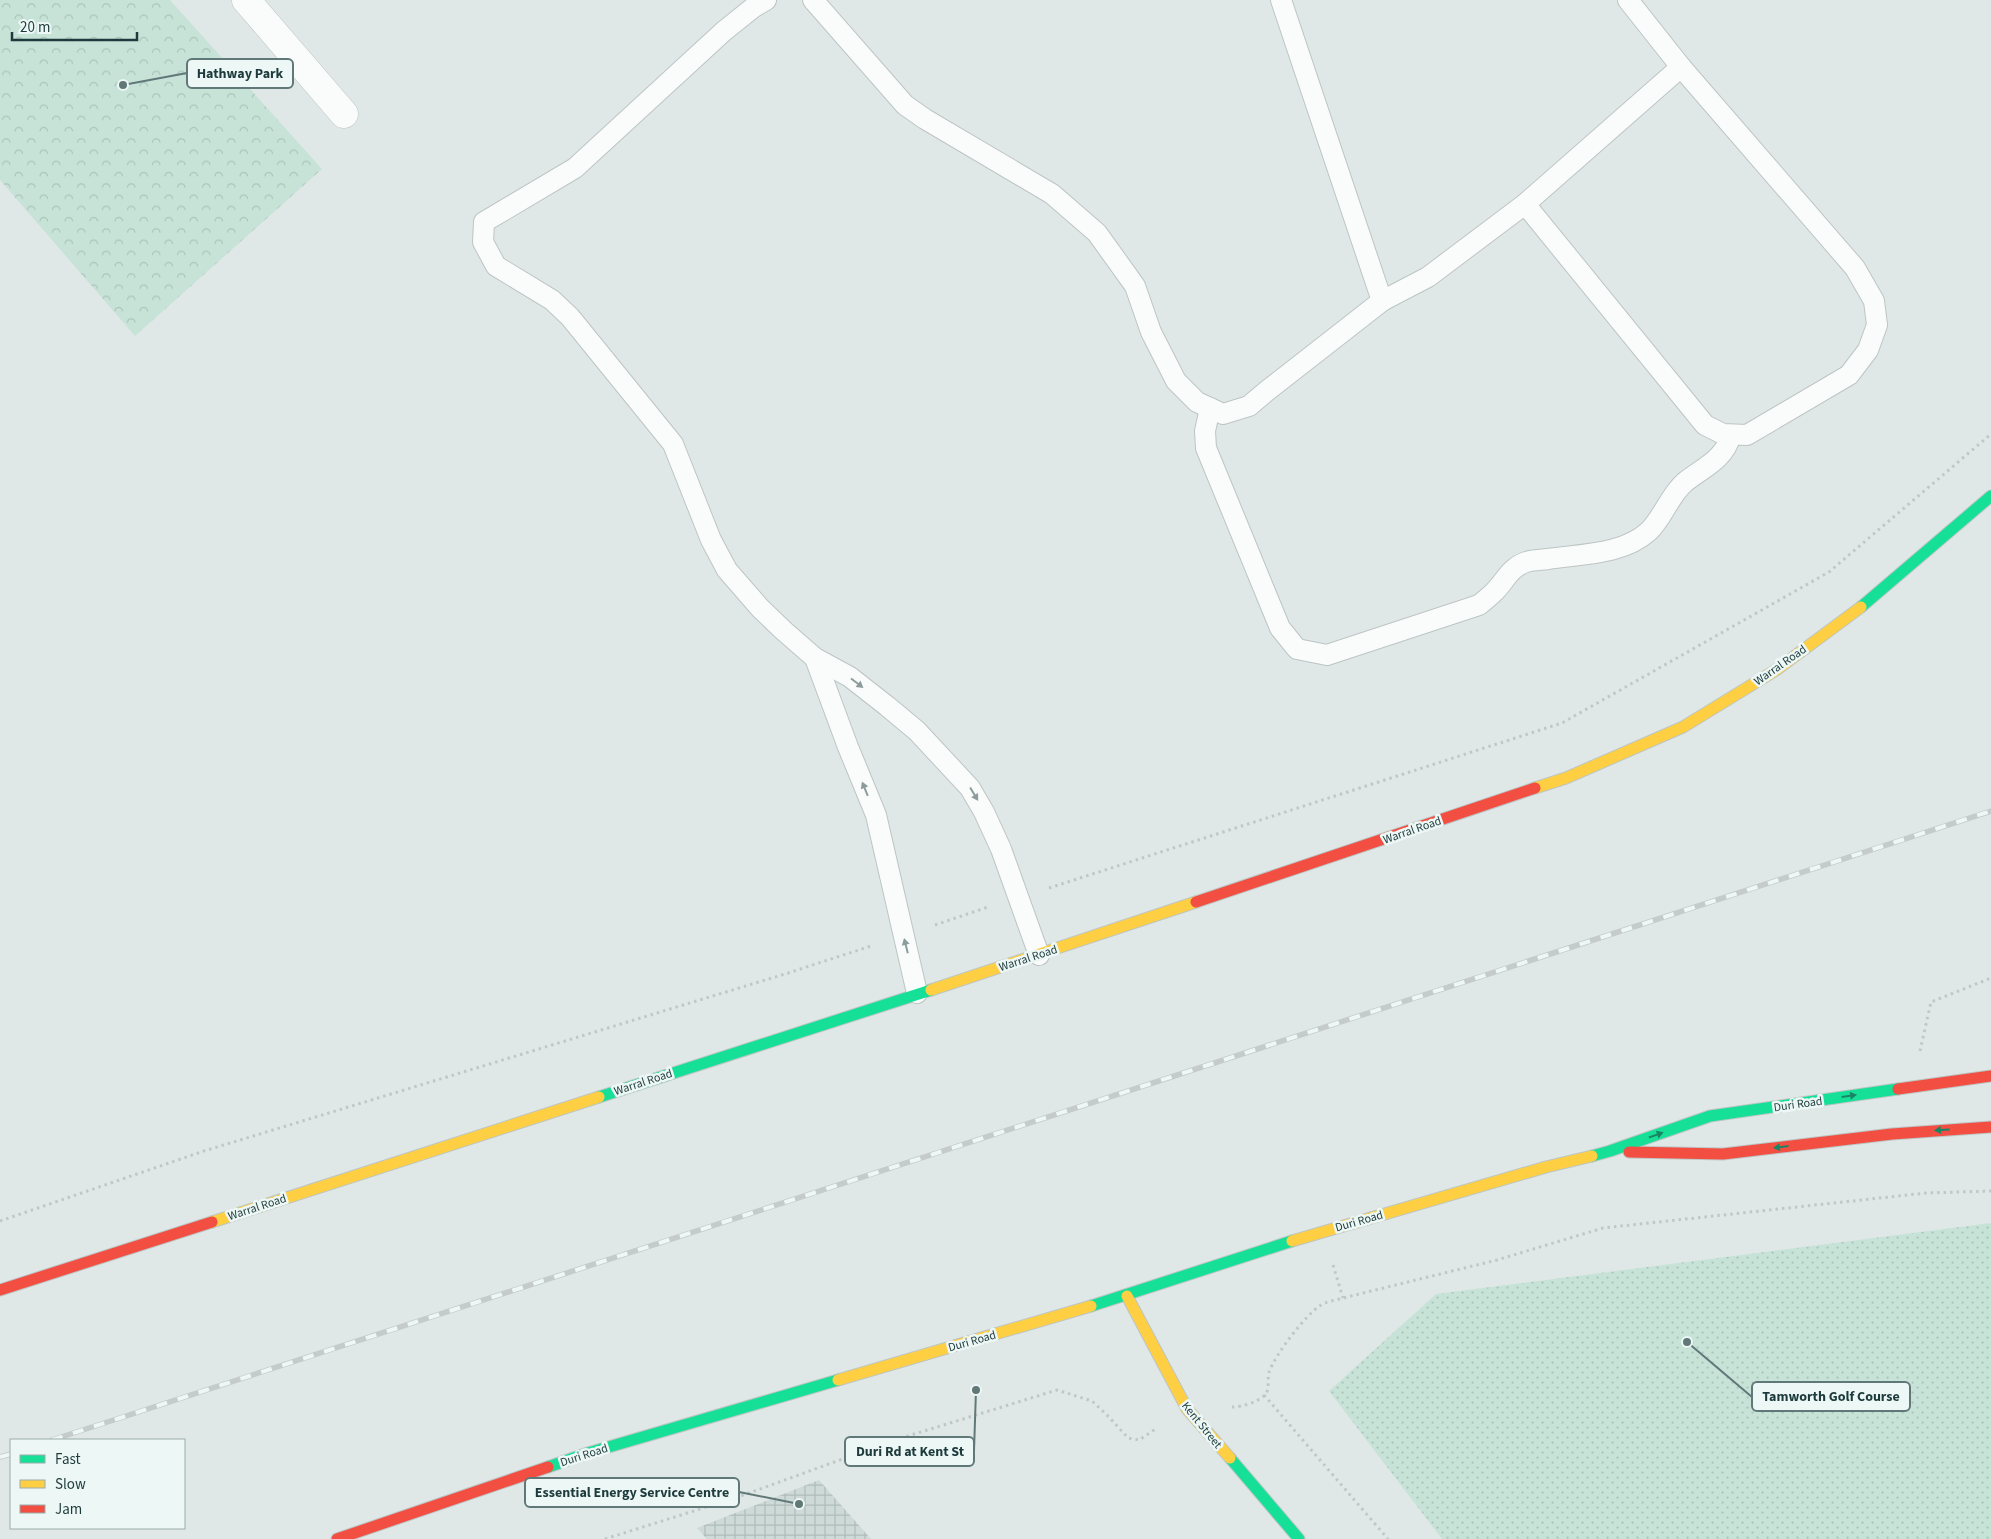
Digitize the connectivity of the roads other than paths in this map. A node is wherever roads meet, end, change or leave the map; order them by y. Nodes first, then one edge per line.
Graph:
1 (246, 0) edge
2 (766, 0) edge
3 (813, 0) edge
4 (1281, 0) edge
5 (1628, 0) edge
6 (1681, 67) junction
7 (344, 114) dead end
8 (1525, 204) junction
9 (1382, 301) junction
10 (1210, 408) junction
11 (1731, 435) junction
12 (1991, 496) edge
13 (815, 658) junction
14 (1039, 955) junction
15 (917, 993) junction
16 (1991, 1076) edge
17 (1991, 1127) edge
18 (1610, 1151) junction
19 (0, 1290) edge
20 (1127, 1296) junction
21 (336, 1539) edge
22 (1299, 1539) edge

1 - 7 street
2 - 13 lane
3 - 10 lane
4 - 9 lane
5 - 6 lane
6 - 8 lane
6 - 11 lane
8 - 9 lane
8 - 11 lane
9 - 10 lane
10 - 11 lane
12 - 14 street, Warral Road
13 -> 14 lane
15 -> 13 lane
14 - 15 street, Warral Road
15 - 19 street, Warral Road
18 -> 16 street, Duri Road
17 -> 18 street, Duri Road
18 - 20 street, Duri Road
20 - 21 street, Duri Road
20 - 22 street, Kent Street

